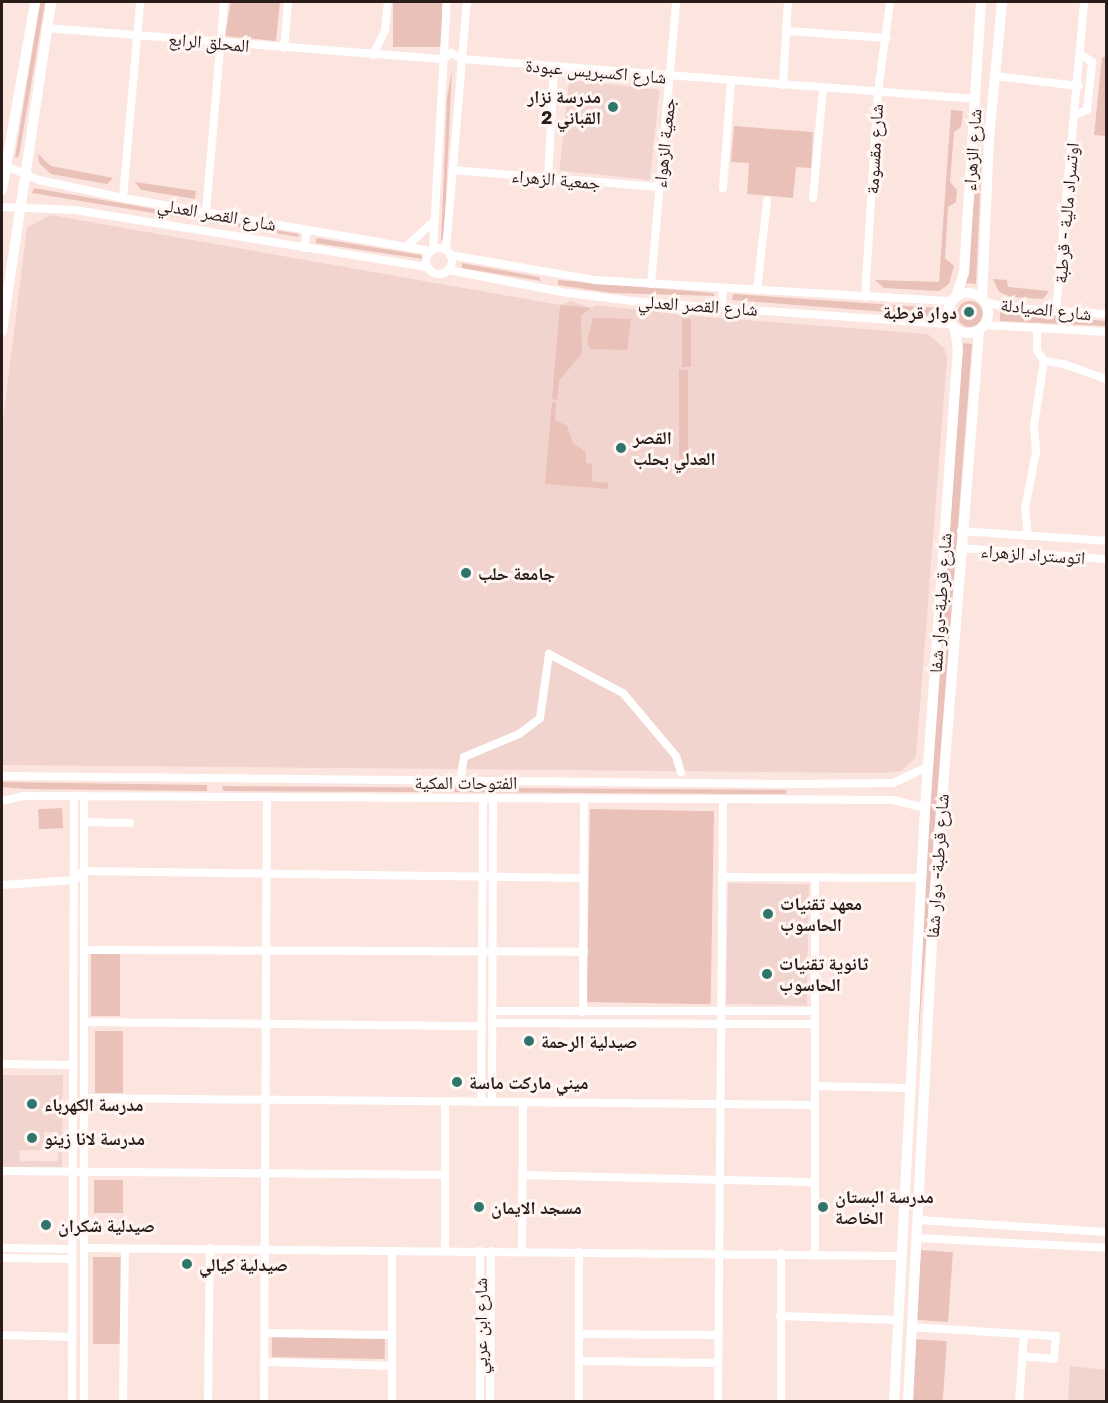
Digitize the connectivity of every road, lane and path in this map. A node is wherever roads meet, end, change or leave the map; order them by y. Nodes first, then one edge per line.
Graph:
1 (35, 2) edge
2 (51, 2) edge
3 (140, 2) edge
4 (224, 2) edge
5 (288, 2) edge
6 (388, 2) edge
7 (447, 2) edge
8 (467, 2) edge
9 (676, 2) edge
10 (788, 2) edge
11 (890, 2) edge
12 (981, 2) edge
13 (1002, 2) edge
14 (1084, 2) edge
15 (46, 28) junction
16 (787, 31) junction
17 (138, 36) junction
18 (887, 38) junction
19 (220, 42) junction
20 (284, 48) junction
21 (1080, 54) junction
22 (373, 55) junction
23 (443, 59) junction
24 (462, 59) junction
25 (554, 68) junction
26 (995, 76) junction
27 (671, 77) junction
28 (730, 81) junction
29 (783, 85) junction
30 (1078, 86) junction
31 (823, 88) junction
32 (878, 92) junction
33 (975, 99) junction
34 (1075, 115) junction
35 (973, 138) junction
36 (989, 138) junction
37 (6, 166) junction
38 (453, 170) junction
39 (22, 175) junction
40 (548, 178) junction
41 (659, 187) junction
42 (723, 188) dead end
43 (2, 190) edge
44 (123, 198) junction
45 (813, 198) dead end
46 (767, 201) dead end
47 (18, 204) junction
48 (2, 207) edge
49 (206, 212) junction
50 (434, 221) junction
51 (308, 230) junction
52 (406, 247) junction
53 (304, 248) junction
54 (432, 250) junction
55 (448, 253) junction
56 (428, 267) junction
57 (448, 270) junction
58 (550, 274) junction
59 (651, 284) junction
60 (723, 288) junction
61 (548, 289) junction
62 (758, 290) junction
63 (865, 297) junction
64 (954, 299) junction
65 (984, 300) junction
66 (722, 306) junction
67 (1056, 311) junction
68 (1107, 314) edge
69 (953, 326) junction
70 (1036, 327) junction
71 (982, 328) junction
72 (2, 331) edge
73 (1107, 332) edge
74 (1044, 361) junction
75 (1107, 379) edge
76 (961, 531) junction
77 (1028, 536) junction
78 (1107, 541) edge
79 (960, 548) junction
80 (1107, 559) edge
81 (928, 767) junction
82 (681, 771) dead end
83 (2, 776) edge
84 (216, 780) junction
85 (460, 782) junction
86 (795, 784) junction
87 (2, 793) edge
88 (23, 796) junction
89 (74, 796) junction
90 (84, 796) junction
91 (216, 797) junction
92 (267, 797) junction
93 (483, 798) junction
94 (493, 799) junction
95 (584, 799) junction
96 (723, 800) junction
97 (795, 800) junction
98 (2, 801) edge
99 (925, 808) junction
100 (84, 822) junction
101 (130, 823) dead end
102 (83, 871) junction
103 (266, 874) junction
104 (483, 877) junction
105 (493, 877) junction
106 (723, 877) junction
107 (815, 877) junction
108 (584, 878) junction
109 (921, 878) junction
110 (75, 880) junction
111 (2, 885) edge
112 (920, 902) junction
113 (934, 902) junction
114 (86, 950) junction
115 (265, 951) junction
116 (482, 951) junction
117 (492, 952) junction
118 (584, 952) junction
119 (492, 1011) junction
120 (721, 1011) junction
121 (815, 1011) junction
122 (583, 1012) junction
123 (86, 1022) junction
124 (492, 1023) junction
125 (265, 1024) junction
126 (721, 1024) junction
127 (815, 1024) junction
128 (482, 1026) junction
129 (911, 1053) junction
130 (927, 1054) junction
131 (2, 1064) edge
132 (73, 1065) junction
133 (815, 1086) junction
134 (909, 1088) junction
135 (85, 1098) junction
136 (264, 1100) junction
137 (446, 1102) junction
138 (481, 1102) junction
139 (492, 1102) junction
140 (523, 1102) junction
141 (720, 1104) junction
142 (815, 1105) junction
143 (2, 1171) edge
144 (73, 1173) junction
145 (85, 1173) junction
146 (266, 1174) junction
147 (445, 1175) junction
148 (523, 1175) junction
149 (720, 1180) junction
150 (815, 1182) junction
151 (919, 1220) junction
152 (1107, 1232) edge
153 (918, 1238) junction
154 (2, 1248) edge
155 (84, 1248) junction
156 (210, 1248) junction
157 (266, 1248) junction
158 (1107, 1248) edge
159 (71, 1249) junction
160 (125, 1249) junction
161 (392, 1251) junction
162 (445, 1251) junction
163 (480, 1251) junction
164 (491, 1251) junction
165 (522, 1252) junction
166 (579, 1252) junction
167 (719, 1253) junction
168 (781, 1253) junction
169 (815, 1254) junction
170 (902, 1256) junction
171 (2, 1258) edge
172 (72, 1259) junction
173 (780, 1316) junction
174 (899, 1320) junction
175 (911, 1327) junction
176 (267, 1333) junction
177 (579, 1334) junction
178 (1024, 1334) junction
179 (2, 1335) edge
180 (392, 1335) junction
181 (718, 1335) junction
182 (72, 1337) junction
183 (1022, 1356) junction
184 (579, 1361) junction
185 (266, 1362) junction
186 (718, 1364) junction
187 (392, 1366) junction
188 (480, 1386) junction
189 (490, 1386) junction
190 (895, 1397) edge
191 (908, 1397) edge
192 (72, 1401) edge
193 (84, 1401) edge
194 (123, 1401) edge
195 (208, 1401) edge
196 (264, 1401) edge
197 (392, 1401) edge
198 (480, 1401) edge
199 (490, 1401) edge
200 (579, 1401) edge
201 (718, 1401) edge
202 (781, 1401) edge
203 (1019, 1401) edge

1 - 37 main road
2 - 15 main road
3 - 17 street
4 - 19 street
5 - 20 street
6 - 22 street
7 - 23 street
8 - 24 street
9 - 27 street, جمعية الزهواء
10 - 16 street
11 - 18 street, شارع مقسومة
12 - 33 main road, شارع الزهراء
13 - 26 main road
14 - 21 street, اوتسراد مالية - قرطبة
15 - 17 street, المحلق الرابع
15 - 39 main road
16 - 18 street
16 - 29 street
17 - 19 street, المحلق الرابع
17 - 44 street
18 - 32 street, شارع مقسومة
19 - 20 street, المحلق الرابع
19 - 49 street
20 - 22 street, المحلق الرابع
21 - 30 street, اوتسراد مالية - قرطبة
21 - 34 street, اوتسراد مالية - قرطبة
22 - 23 street, المحلق الرابع
23 - 24 street, شارع اكسبريس عبودة
23 - 50 street
24 - 25 street, شارع اكسبريس عبودة
24 - 38 street
25 - 27 street, شارع اكسبريس عبودة
25 - 40 street
26 - 30 street
26 - 36 main road
27 - 28 street, شارع اكسبريس عبودة
27 - 41 street, جمعية الزهواء
28 - 29 street, شارع اكسبريس عبودة
28 - 42 street
29 - 31 street, شارع اكسبريس عبودة
30 - 34 street, اوتسراد مالية - قرطبة
31 - 32 street, شارع اكسبريس عبودة
31 - 45 street
32 - 33 street, شارع اكسبريس عبودة
32 - 63 street, شارع مقسومة
33 - 35 main road, شارع الزهراء
34 - 67 street, اوتسراد مالية - قرطبة
35 - 36 main road
35 - 64 main road, شارع الزهراء
36 - 65 main road
37 - 39 street, شارع القصر العدلي
37 - 43 main road
38 - 40 street, جمعية الزهراء
38 - 55 street
39 - 44 street, شارع القصر العدلي
39 - 47 main road
40 - 41 street, جمعية الزهراء
41 - 59 street, جمعية الزهواء
44 - 49 street, شارع القصر العدلي
46 - 62 street, شارع القصر العدلي
47 - 48 street, شارع القصر العدلي
47 - 53 street, شارع القصر العدلي
47 - 72 main road
49 - 51 street, شارع القصر العدلي
50 - 52 street
50 - 54 street
51 - 52 street, شارع القصر العدلي
51 - 53 street
52 - 54 street, شارع القصر العدلي
53 - 56 street, شارع القصر العدلي
54 - 55 street, شارع القصر العدلي
54 - 56 street
55 - 57 street
55 - 58 street, شارع القصر العدلي
56 - 57 street, شارع القصر العدلي
57 - 61 street, شارع القصر العدلي
58 - 59 street, شارع القصر العدلي
58 - 61 street
59 - 60 street, شارع القصر العدلي
60 - 62 street, شارع القصر العدلي
60 - 66 street
61 - 66 street, شارع القصر العدلي
62 - 63 street, شارع القصر العدلي
63 - 64 street, شارع القصر العدلي
64 - 65 main road
64 - 69 main road
65 - 67 street, شارع الصيادلة
65 - 71 main road
66 - 69 street, شارع القصر العدلي
67 - 68 street, شارع الصيادلة
69 - 71 main road
69 - 81 main road, شارع قرطبة-دوار شفا
70 - 71 street, شارع الصيادلة
70 - 73 street, شارع الصيادلة
70 - 74 street
71 - 76 main road, شارع قرطبة- دوار شفا
74 - 75 street
74 - 77 street
76 - 77 street, اتوستراد الزهراء
76 - 79 main road, شارع قرطبة- دوار شفا
77 - 78 street, اتوستراد الزهراء
79 - 80 street, اتوستراد الزهراء
79 - 113 main road, شارع قرطبة- دوار شفا
81 - 86 street, الفتوحات المكية
81 - 99 main road, شارع قرطبة-دوار شفا
82 - 85 street
83 - 84 street, الفتوحات المكية
84 - 85 street, الفتوحات المكية
84 - 91 street
85 - 86 street, الفتوحات المكية
86 - 97 street
87 - 88 street
88 - 89 street
88 - 98 street
89 - 90 street
89 - 110 street
90 - 91 street
90 - 100 street
91 - 92 street
92 - 93 street
92 - 103 street
93 - 94 street
93 - 104 street
94 - 95 street
94 - 105 street
95 - 96 street
95 - 108 street
96 - 97 street
96 - 106 street
97 - 99 street
99 - 109 main road, شارع قرطبة-دوار شفا
100 - 101 street
100 - 102 street
102 - 103 street
102 - 110 street
102 - 114 street
103 - 104 street
103 - 115 street
104 - 105 street
104 - 116 street
105 - 108 street
105 - 117 street
106 - 107 street
106 - 120 street
107 - 109 street
107 - 121 street
108 - 118 street
109 - 112 main road, شارع قرطبة-دوار شفا
110 - 111 street
110 - 132 street
112 - 113 main road
112 - 129 main road, شارع قرطبة-دوار شفا
113 - 130 main road, شارع قرطبة- دوار شفا
114 - 115 street
114 - 123 street
115 - 116 street
115 - 125 street
116 - 117 street
116 - 128 street
117 - 118 street
117 - 119 street
118 - 122 street
119 - 122 street
119 - 124 street
120 - 121 street
120 - 122 street
120 - 126 street
121 - 127 street
123 - 125 street
123 - 135 street
124 - 126 street
124 - 139 street
125 - 128 street
125 - 136 street
126 - 127 street
126 - 141 street
127 - 133 street
128 - 138 street
129 - 130 main road
129 - 134 main road, شارع قرطبة-دوار شفا
130 - 151 main road, شارع قرطبة- دوار شفا
131 - 132 street
132 - 144 street
133 - 134 street
133 - 142 street
134 - 170 main road, شارع قرطبة-دوار شفا
135 - 136 street
135 - 145 street
136 - 137 street
136 - 146 street
137 - 138 street
137 - 147 street
138 - 139 street
139 - 140 street
140 - 141 street
140 - 148 street
141 - 142 street
141 - 149 street
142 - 150 street
143 - 144 street
144 - 145 street
144 - 159 street
145 - 146 street
145 - 155 street
146 - 147 street
146 - 157 street
147 - 162 street
148 - 149 street
148 - 165 street
149 - 150 street
149 - 167 street
150 - 169 street
151 - 152 street
151 - 153 main road, شارع قرطبة- دوار شفا
153 - 158 street
153 - 175 main road, شارع قرطبة- دوار شفا
154 - 159 street
155 - 160 street
155 - 193 street
156 - 157 street
156 - 160 street
156 - 195 street
157 - 161 street
157 - 176 street
159 - 172 street
160 - 194 street
161 - 162 street
161 - 180 street
162 - 163 street
163 - 164 street
163 - 188 street, شارع ابن عربي
164 - 165 street
164 - 189 street
165 - 166 street
166 - 167 street
166 - 177 street
167 - 168 street
167 - 181 street
168 - 169 street
168 - 173 street
169 - 170 street
170 - 174 main road, شارع قرطبة-دوار شفا
171 - 172 street
172 - 182 street
173 - 174 street
173 - 202 street
174 - 190 main road, شارع قرطبة-دوار شفا
175 - 178 street
175 - 191 main road, شارع قرطبة- دوار شفا
176 - 180 street
176 - 185 street
177 - 181 street
177 - 184 street
178 - 183 street
178 - 183 street
179 - 182 street
180 - 187 street
181 - 186 street
182 - 192 street
183 - 203 street
184 - 186 street
184 - 200 street
185 - 187 street
185 - 196 street
186 - 201 street
187 - 197 street
188 - 189 street
188 - 198 street, شارع ابن عربي
189 - 199 street
190 - 191 main road

